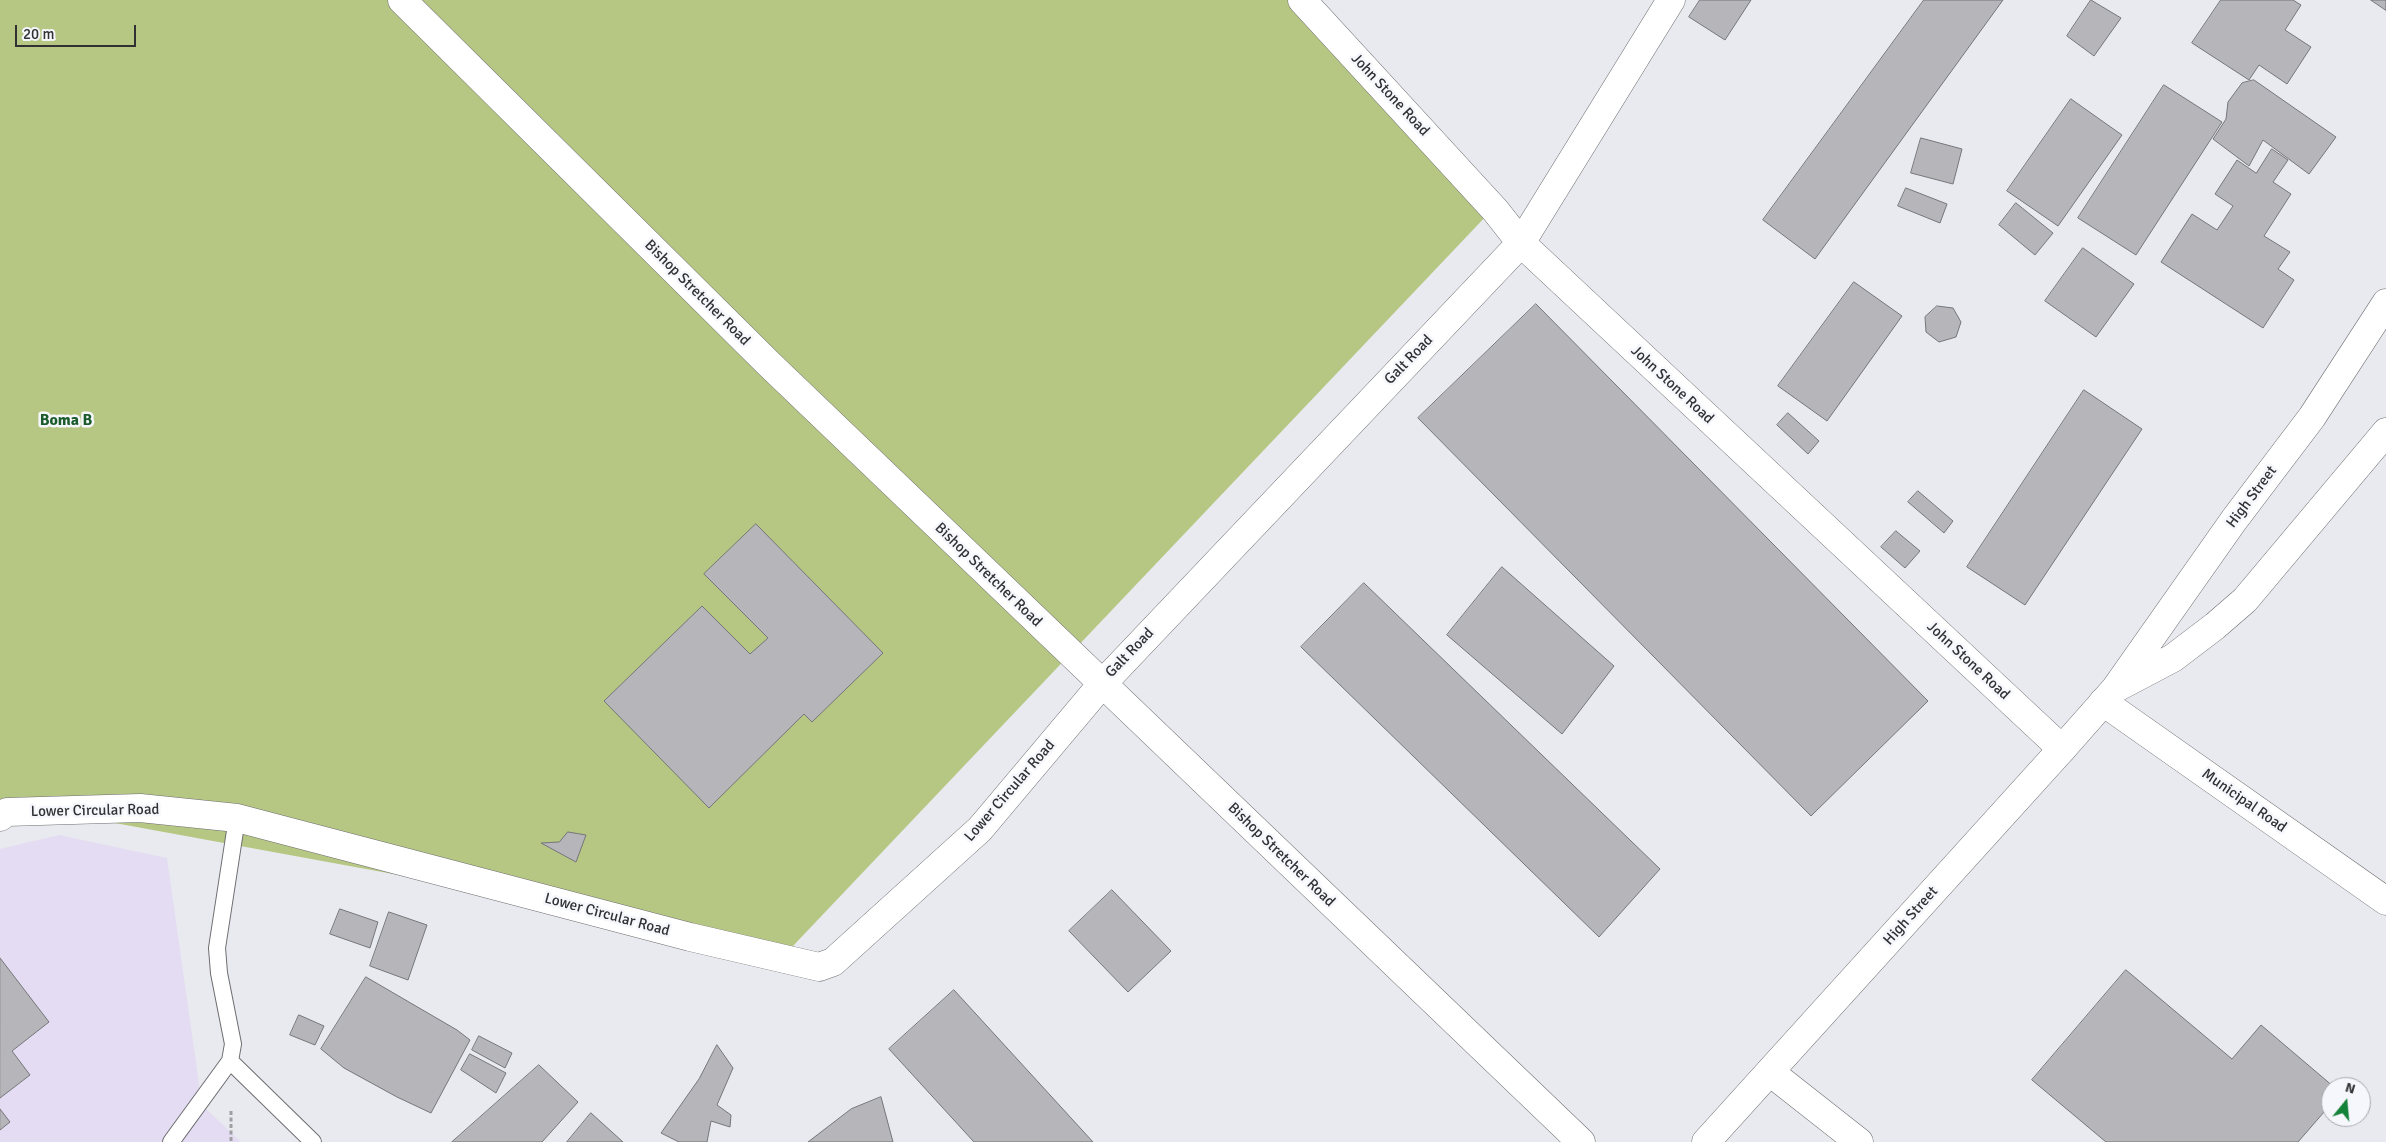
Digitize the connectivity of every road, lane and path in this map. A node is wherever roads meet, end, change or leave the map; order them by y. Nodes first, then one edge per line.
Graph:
1 (402, 0) edge
2 (1302, 0) edge
3 (1671, 0) edge
4 (1521, 243) junction
5 (2386, 303) edge
6 (2386, 432) edge
7 (1102, 684) junction
8 (2109, 696) junction
9 (2062, 750) junction
10 (2, 813) edge
11 (237, 818) junction
12 (2386, 901) edge
13 (230, 1061) junction
14 (1770, 1072) junction
15 (171, 1142) edge
16 (313, 1142) edge
17 (1582, 1142) edge
18 (1706, 1142) edge
19 (1860, 1142) edge

1 - 7 street, Bishop Stretcher Road
2 - 4 street, John Stone Road
3 - 4 street, Galt Road
4 - 7 street, Galt Road
4 - 9 street, John Stone Road
5 - 8 street, High Street
6 - 8 street, High Street
7 - 11 street, Lower Circular Road
7 - 17 street, Bishop Stretcher Road
8 - 9 street, High Street
8 - 12 street, Municipal Road
9 - 14 street, High Street
10 - 11 street, Lower Circular Road
11 - 13 lane
13 - 15 lane
13 - 16 lane
14 - 18 street, High Street
14 - 19 street

